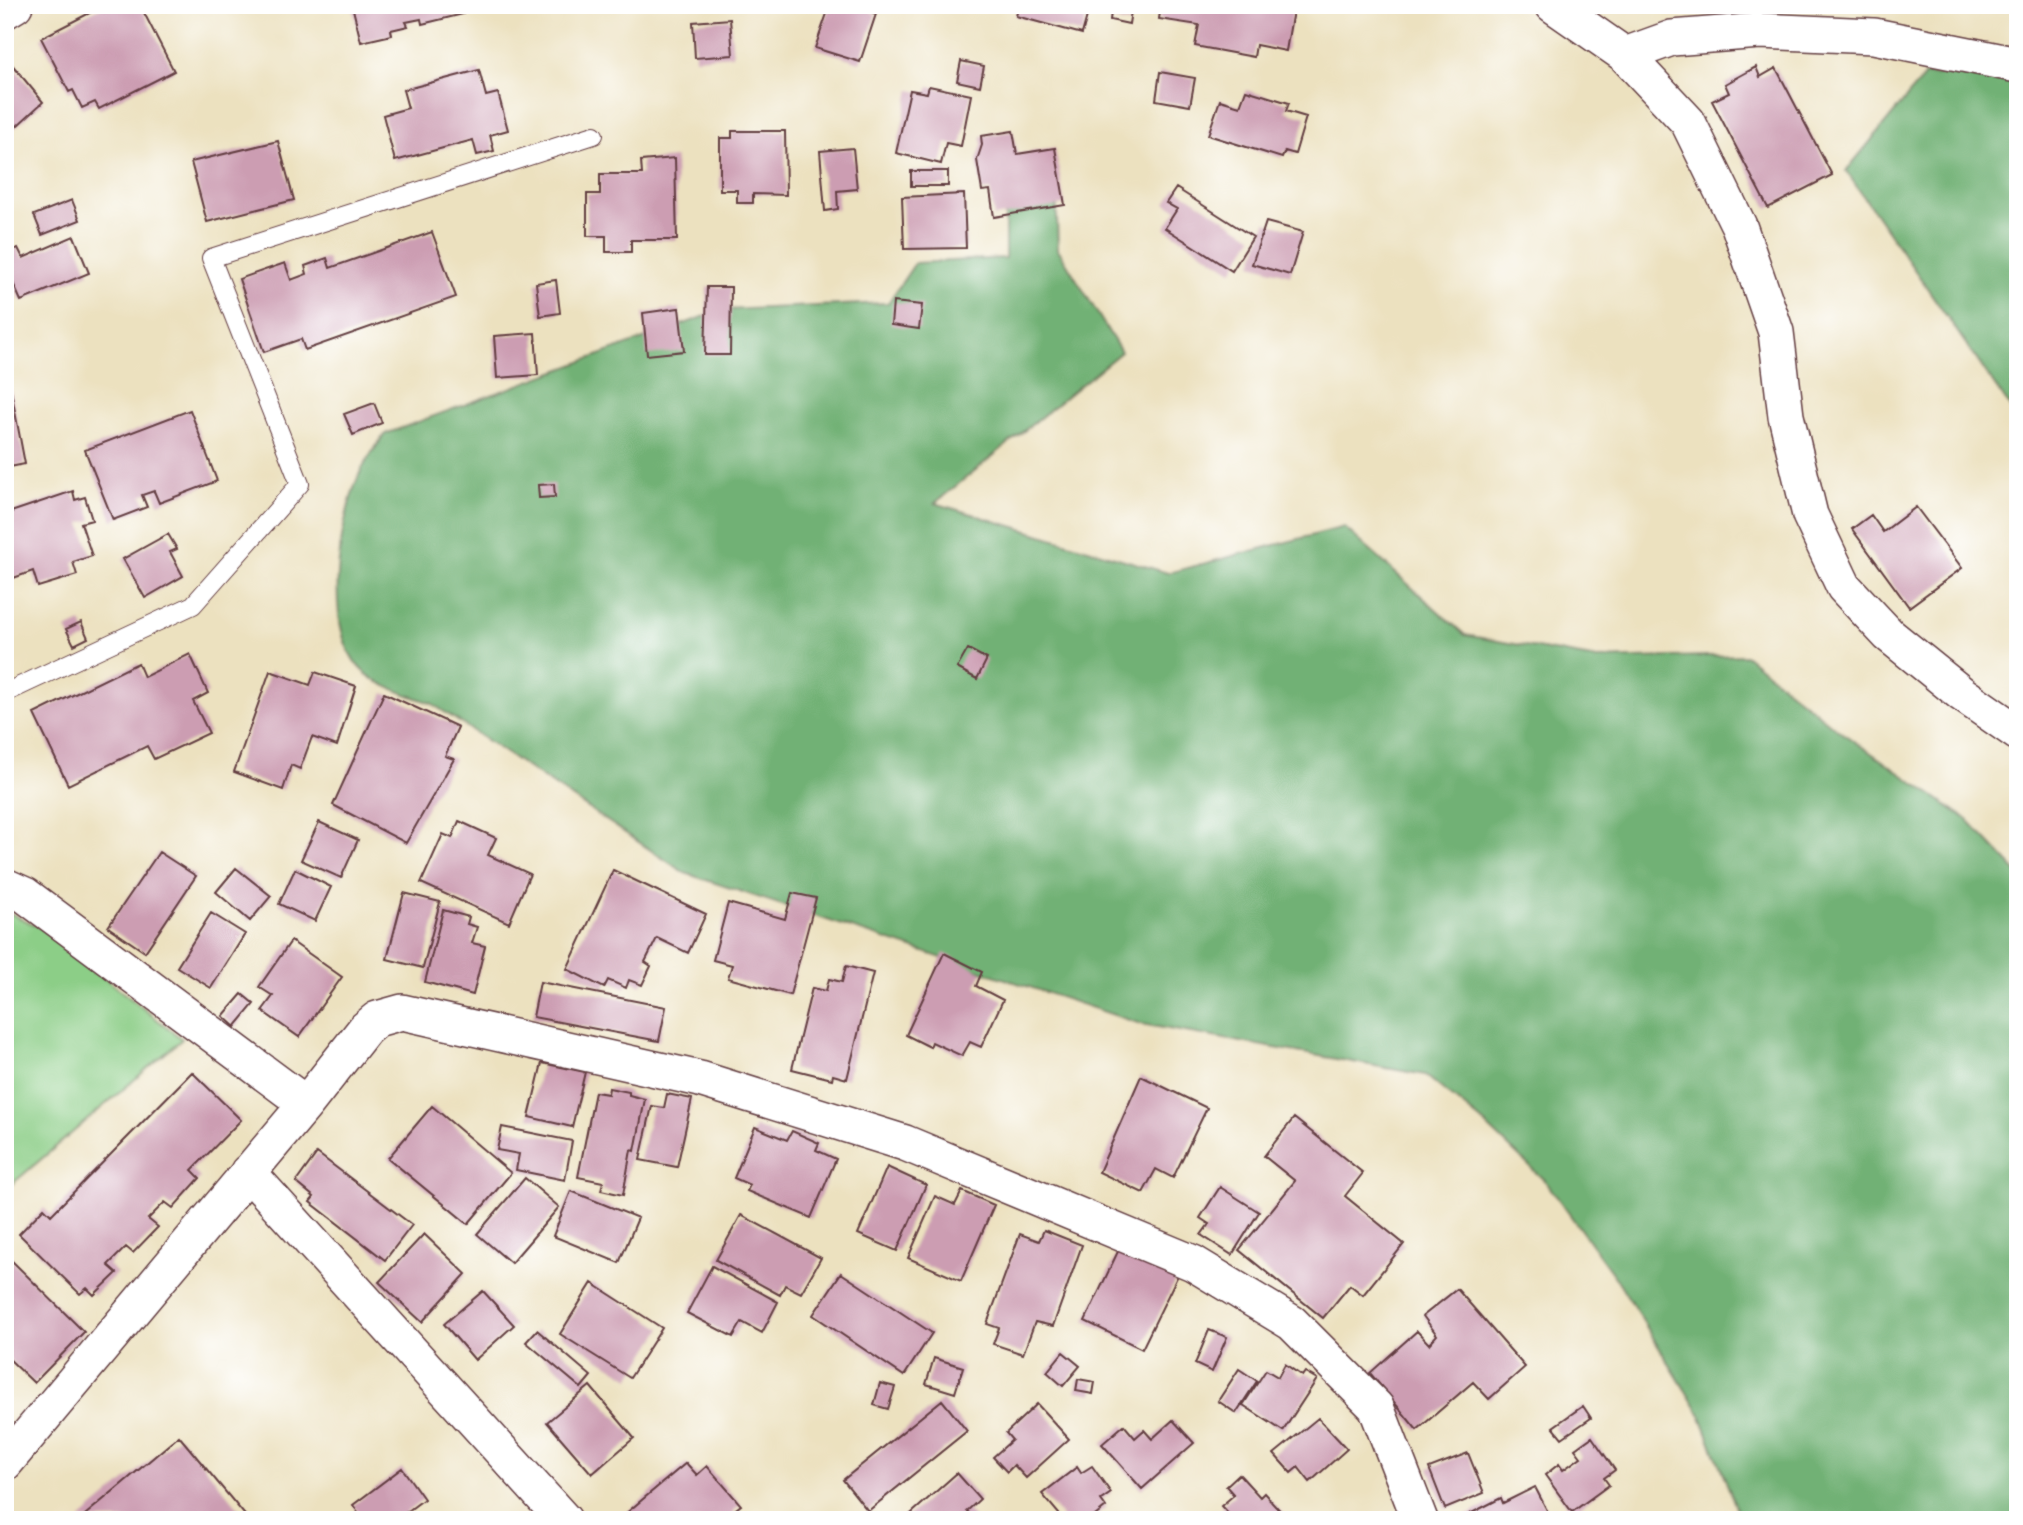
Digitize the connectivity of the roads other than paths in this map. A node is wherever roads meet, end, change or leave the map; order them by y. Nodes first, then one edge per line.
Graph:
1 (15, 5) edge
2 (1553, 5) edge
3 (5, 12) edge
4 (1625, 55) junction
5 (2018, 65) edge
6 (594, 135) dead end
7 (5, 693) edge
8 (2018, 733) edge
9 (5, 886) edge
10 (306, 1104) junction
11 (248, 1172) junction
12 (5, 1463) edge
13 (564, 1520) edge
14 (1420, 1520) edge

1 - 3 street
2 - 4 street
4 - 5 street
4 - 8 street
6 - 7 lane
9 - 10 street
10 - 11 street
10 - 14 street
11 - 12 street
11 - 13 street

